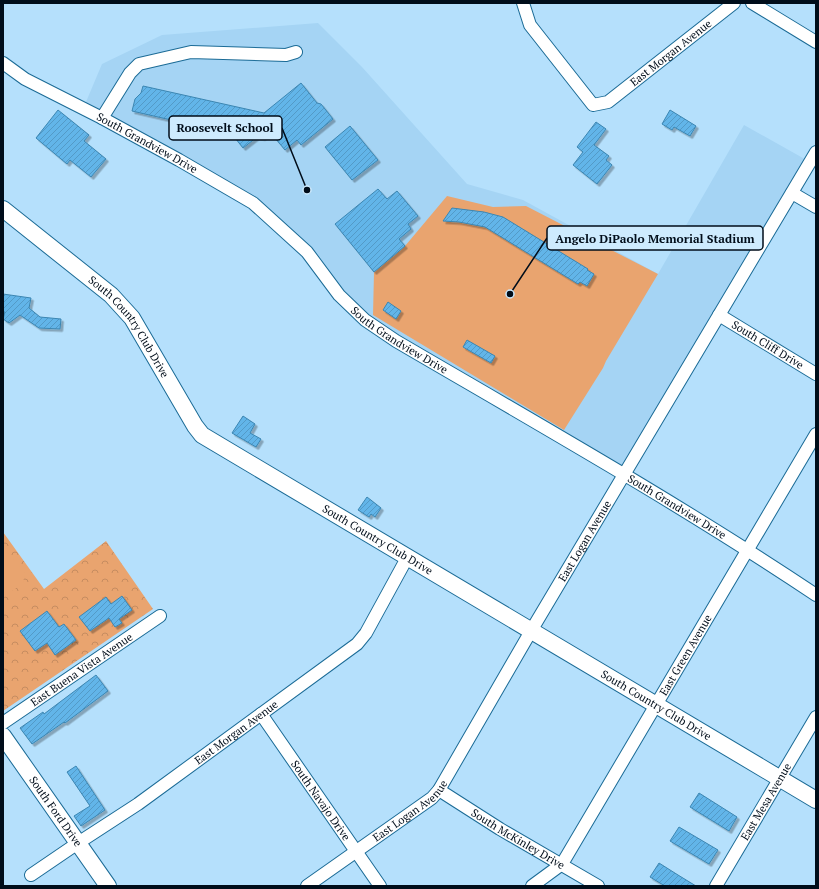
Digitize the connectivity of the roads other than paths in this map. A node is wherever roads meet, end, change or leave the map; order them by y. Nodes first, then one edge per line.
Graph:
1 (734, 3) edge
2 (752, 3) edge
3 (526, 5) edge
4 (816, 42) edge
5 (296, 52) dead end
6 (3, 64) edge
7 (102, 118) junction
8 (816, 152) edge
9 (792, 193) junction
10 (816, 207) edge
11 (3, 209) edge
12 (719, 315) junction
13 (816, 374) edge
14 (816, 434) edge
15 (624, 474) junction
16 (748, 549) junction
17 (407, 558) junction
18 (816, 595) edge
19 (160, 616) dead end
20 (531, 631) junction
21 (655, 705) junction
22 (261, 714) junction
23 (816, 717) edge
24 (3, 723) edge
25 (3, 736) edge
26 (779, 778) junction
27 (439, 790) junction
28 (816, 800) edge
29 (78, 843) junction
30 (356, 852) junction
31 (562, 864) junction
32 (31, 875) dead end
33 (108, 886) edge
34 (306, 886) edge
35 (380, 886) edge
36 (532, 886) edge
37 (598, 886) edge
38 (716, 886) edge

1 - 3 street, East Morgan Avenue
2 - 4 street
5 - 7 street
6 - 7 street, South Grandview Drive
7 - 15 street, South Grandview Drive
8 - 9 street, East Logan Avenue
9 - 10 street
9 - 12 street, East Logan Avenue
11 - 17 main road, South Country Club Drive
12 - 13 street, South Cliff Drive
12 - 15 street, East Logan Avenue
14 - 16 street, East Green Avenue
15 - 16 street, South Grandview Drive
15 - 20 street, East Logan Avenue
16 - 18 street, South Grandview Drive
16 - 21 street, East Green Avenue
17 - 20 main road, South Country Club Drive
17 - 22 street, East Morgan Avenue
19 - 24 street, East Buena Vista Avenue
20 - 21 main road, South Country Club Drive
20 - 27 street, East Logan Avenue
21 - 26 main road, South Country Club Drive
21 - 31 street, East Green Avenue
22 - 29 street, East Morgan Avenue
22 - 30 street, South Navajo Drive
23 - 26 street, East Mesa Avenue
25 - 29 main road, South Ford Drive
26 - 28 main road, South Country Club Drive
26 - 38 street, East Mesa Avenue
27 - 30 street, East Logan Avenue
27 - 31 street, South McKinley Drive
29 - 32 street, East Morgan Avenue
29 - 33 main road, South Ford Drive
30 - 34 street, East Logan Avenue
30 - 35 street, South Navajo Drive
31 - 36 street, East Green Avenue
31 - 37 street, South McKinley Drive

